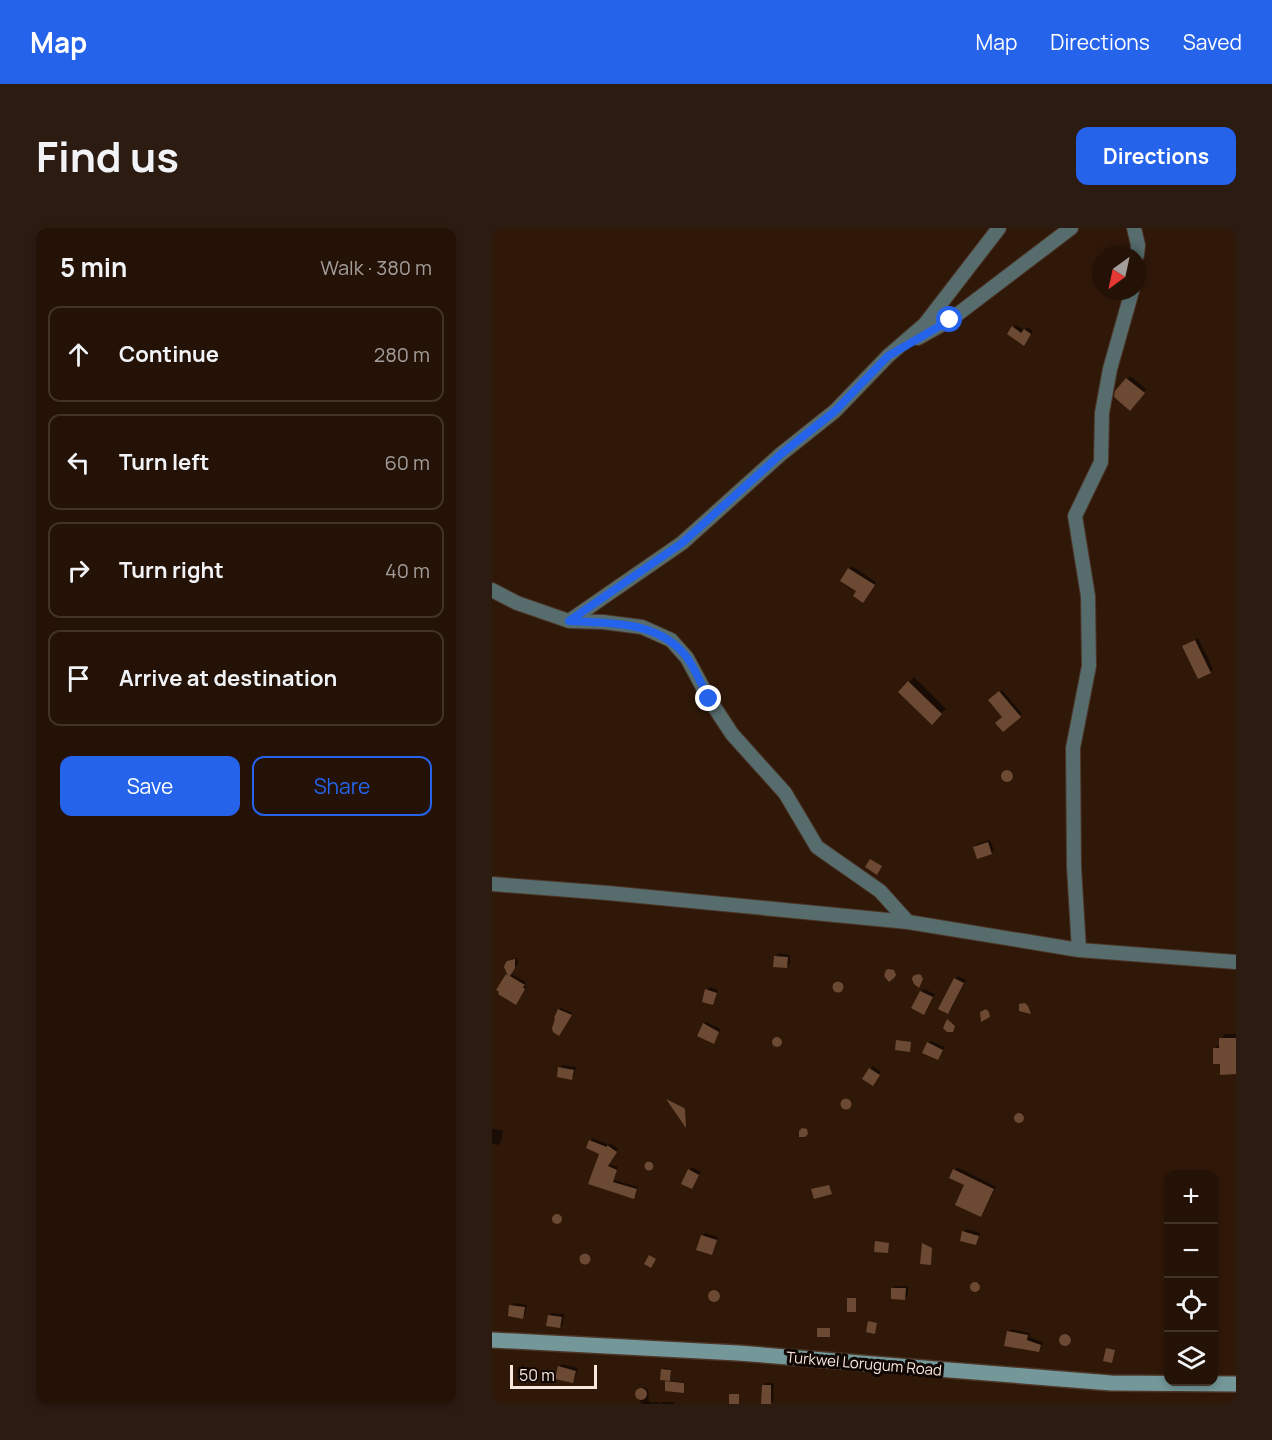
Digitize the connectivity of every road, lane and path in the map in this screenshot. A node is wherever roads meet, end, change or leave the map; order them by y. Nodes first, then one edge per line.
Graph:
1 (999, 228) edge
2 (1071, 228) edge
3 (1134, 228) edge
4 (1138, 246) edge
5 (1129, 300) edge
6 (888, 356) junction
7 (492, 590) edge
8 (569, 621) junction
9 (492, 884) edge
10 (908, 921) junction
11 (1079, 950) junction
12 (1236, 962) edge
13 (492, 1340) edge
14 (1236, 1384) edge

1 - 6 street
2 - 6 street
3 - 4 street
5 - 11 street
6 - 8 street
7 - 8 street
8 - 10 street
9 - 10 street
10 - 11 street
11 - 12 street
13 - 14 main road, Turkwel Lorugum Road

